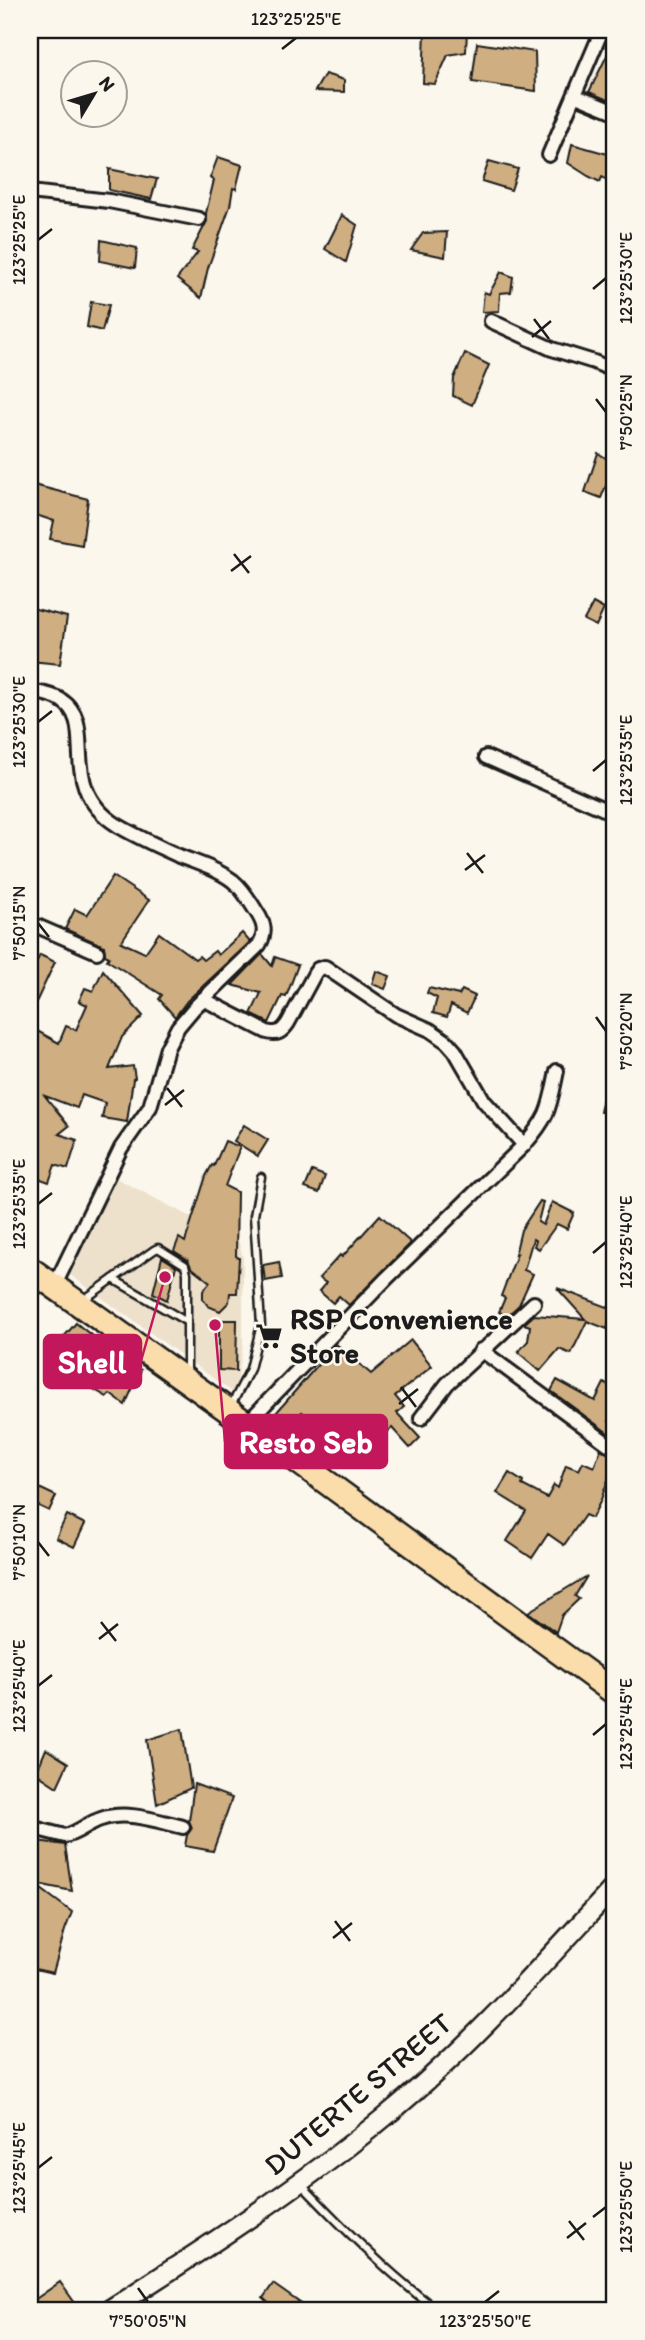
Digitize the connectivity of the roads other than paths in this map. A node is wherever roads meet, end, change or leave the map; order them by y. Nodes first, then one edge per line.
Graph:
1 (602, 30) edge
2 (576, 96) junction
3 (615, 113) edge
4 (549, 155) dead end
5 (30, 192) edge
6 (199, 219) dead end
7 (491, 321) dead end
8 (615, 371) edge
9 (30, 691) edge
10 (486, 757) dead end
11 (615, 814) edge
12 (30, 923) edge
13 (97, 952) dead end
14 (203, 999) junction
15 (557, 1071) dead end
16 (524, 1145) junction
17 (261, 1177) dead end
18 (30, 1269) edge
19 (113, 1279) junction
20 (54, 1287) junction
21 (534, 1303) dead end
22 (78, 1304) junction
23 (187, 1322) junction
24 (481, 1350) junction
25 (187, 1381) junction
26 (238, 1418) junction
27 (421, 1418) dead end
28 (615, 1449) edge
29 (615, 1693) edge
30 (30, 1827) edge
31 (183, 1827) dead end
32 (615, 1886) edge
33 (301, 2184) junction
34 (109, 2310) edge
35 (437, 2310) edge

1 - 2 street
2 - 3 street
2 - 4 street
5 - 6 street
7 - 8 street
9 - 14 street
10 - 11 street
12 - 13 street
14 - 16 street
14 - 20 street
15 - 16 street
16 - 26 street
17 - 26 lane
18 - 20 highway
19 - 22 lane
19 - 23 lane
19 - 23 lane
20 - 22 highway
21 - 24 street
22 - 25 highway
23 - 25 lane
24 - 27 street
24 - 28 street
25 - 26 highway
26 - 29 highway
30 - 31 street
32 - 33 main road, DUTERTE STREET
33 - 34 main road, DUTERTE STREET
33 - 35 lane

